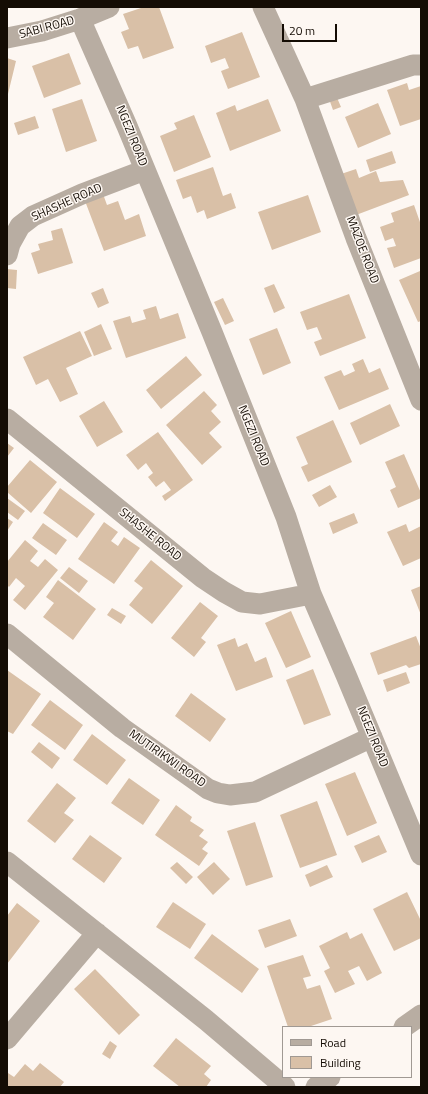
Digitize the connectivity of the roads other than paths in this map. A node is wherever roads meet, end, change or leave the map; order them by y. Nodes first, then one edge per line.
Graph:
1 (109, 7) edge
2 (263, 7) edge
3 (80, 19) junction
4 (7, 38) edge
5 (421, 65) edge
6 (305, 99) junction
7 (145, 170) junction
8 (7, 255) edge
9 (421, 400) edge
10 (7, 419) edge
11 (311, 594) junction
12 (7, 634) edge
13 (372, 737) junction
14 (421, 855) edge
15 (7, 862) edge
16 (97, 933) junction
17 (421, 1015) edge
18 (405, 1026) edge
19 (7, 1039) edge
20 (329, 1078) edge
21 (285, 1087) edge
22 (316, 1087) edge

1 - 3 street, SABI ROAD
2 - 6 street, MAZOE ROAD
3 - 4 street, SABI ROAD
3 - 7 street, NGEZI ROAD
5 - 6 street
6 - 9 street, MAZOE ROAD
7 - 8 street, SHASHE ROAD
7 - 11 street, NGEZI ROAD
10 - 11 street, SHASHE ROAD
11 - 13 street, NGEZI ROAD
12 - 13 street, MUTIRIKWI ROAD
13 - 14 street, NGEZI ROAD
15 - 16 street
16 - 19 street
16 - 21 street
17 - 18 street
20 - 22 street

